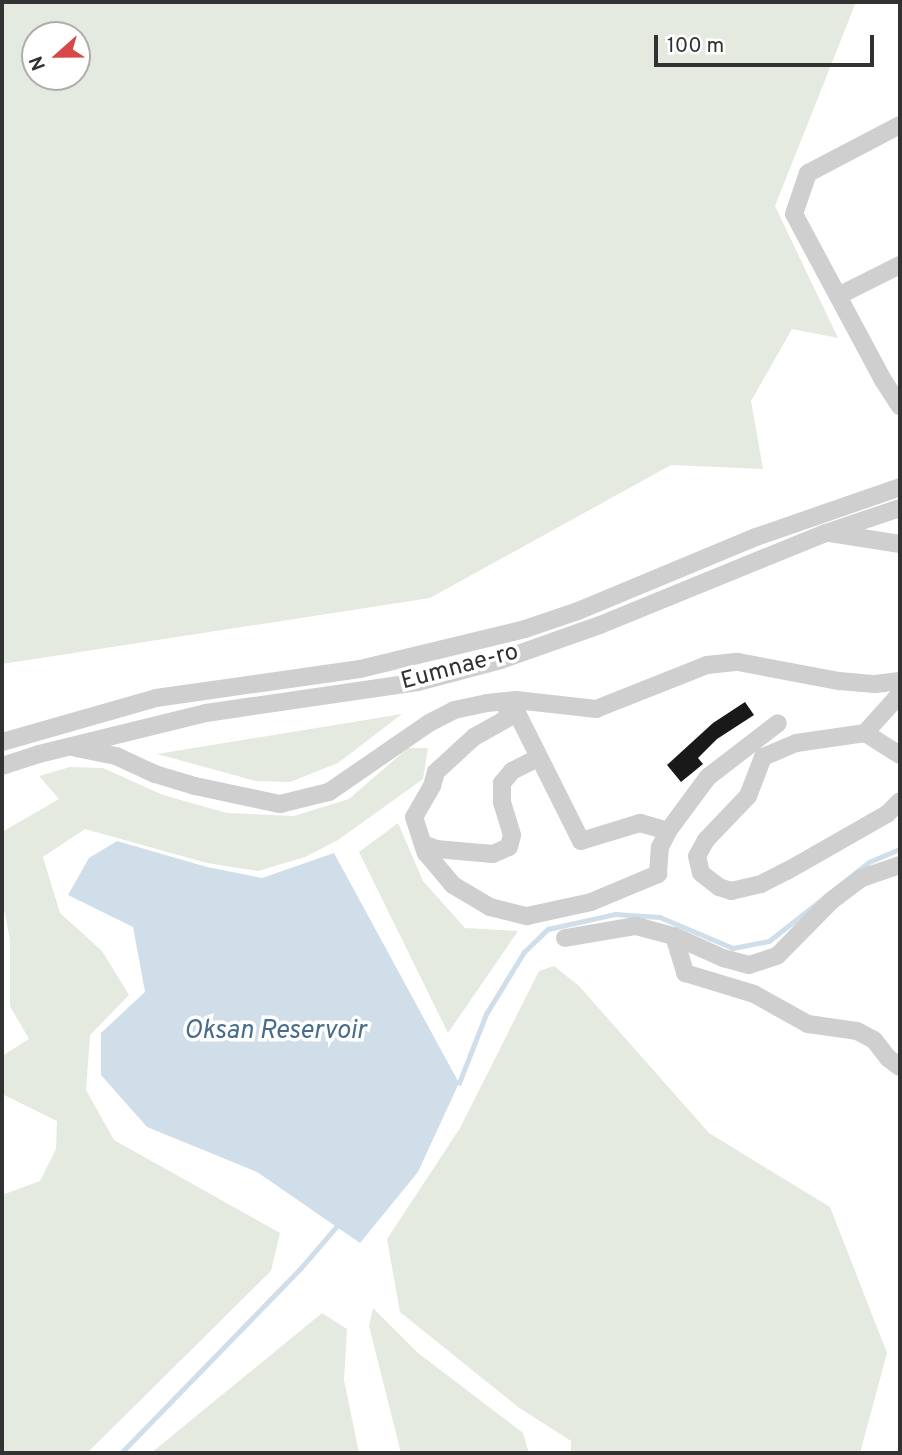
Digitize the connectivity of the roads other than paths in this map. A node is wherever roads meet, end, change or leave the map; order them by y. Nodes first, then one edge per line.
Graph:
1 (900, 125) edge
2 (900, 265) edge
3 (838, 296) junction
4 (899, 403) edge
5 (900, 487) edge
6 (900, 508) edge
7 (827, 533) junction
8 (900, 544) edge
9 (900, 681) edge
10 (900, 694) edge
11 (487, 703) junction
12 (517, 713) junction
13 (778, 723) dead end
14 (2, 731) edge
15 (865, 733) junction
16 (23, 735) junction
17 (118, 735) junction
18 (2, 742) edge
19 (68, 747) junction
20 (757, 750) junction
21 (900, 755) edge
22 (116, 756) junction
23 (539, 757) junction
24 (2, 766) edge
25 (900, 801) edge
26 (668, 831) junction
27 (423, 844) junction
28 (900, 865) edge
29 (674, 936) junction
30 (565, 938) dead end
31 (900, 1067) edge

1 - 3 street
2 - 3 street
3 - 4 street
5 - 16 street, Eumnae-ro
6 - 7 street, Eumnae-ro
7 - 8 street
7 - 17 street, Eumnae-ro
9 - 11 street
10 - 15 street
11 - 12 street
11 - 22 street
12 - 23 street
12 - 27 street
13 - 20 street
14 - 16 street
15 - 20 street
15 - 21 street
16 - 18 street, Eumnae-ro
17 - 19 street, Eumnae-ro
17 - 22 street
19 - 22 street
19 - 24 street, Eumnae-ro
20 - 25 street
20 - 26 street
23 - 26 street
23 - 27 street
26 - 27 street
28 - 29 street
29 - 30 street
29 - 31 street

